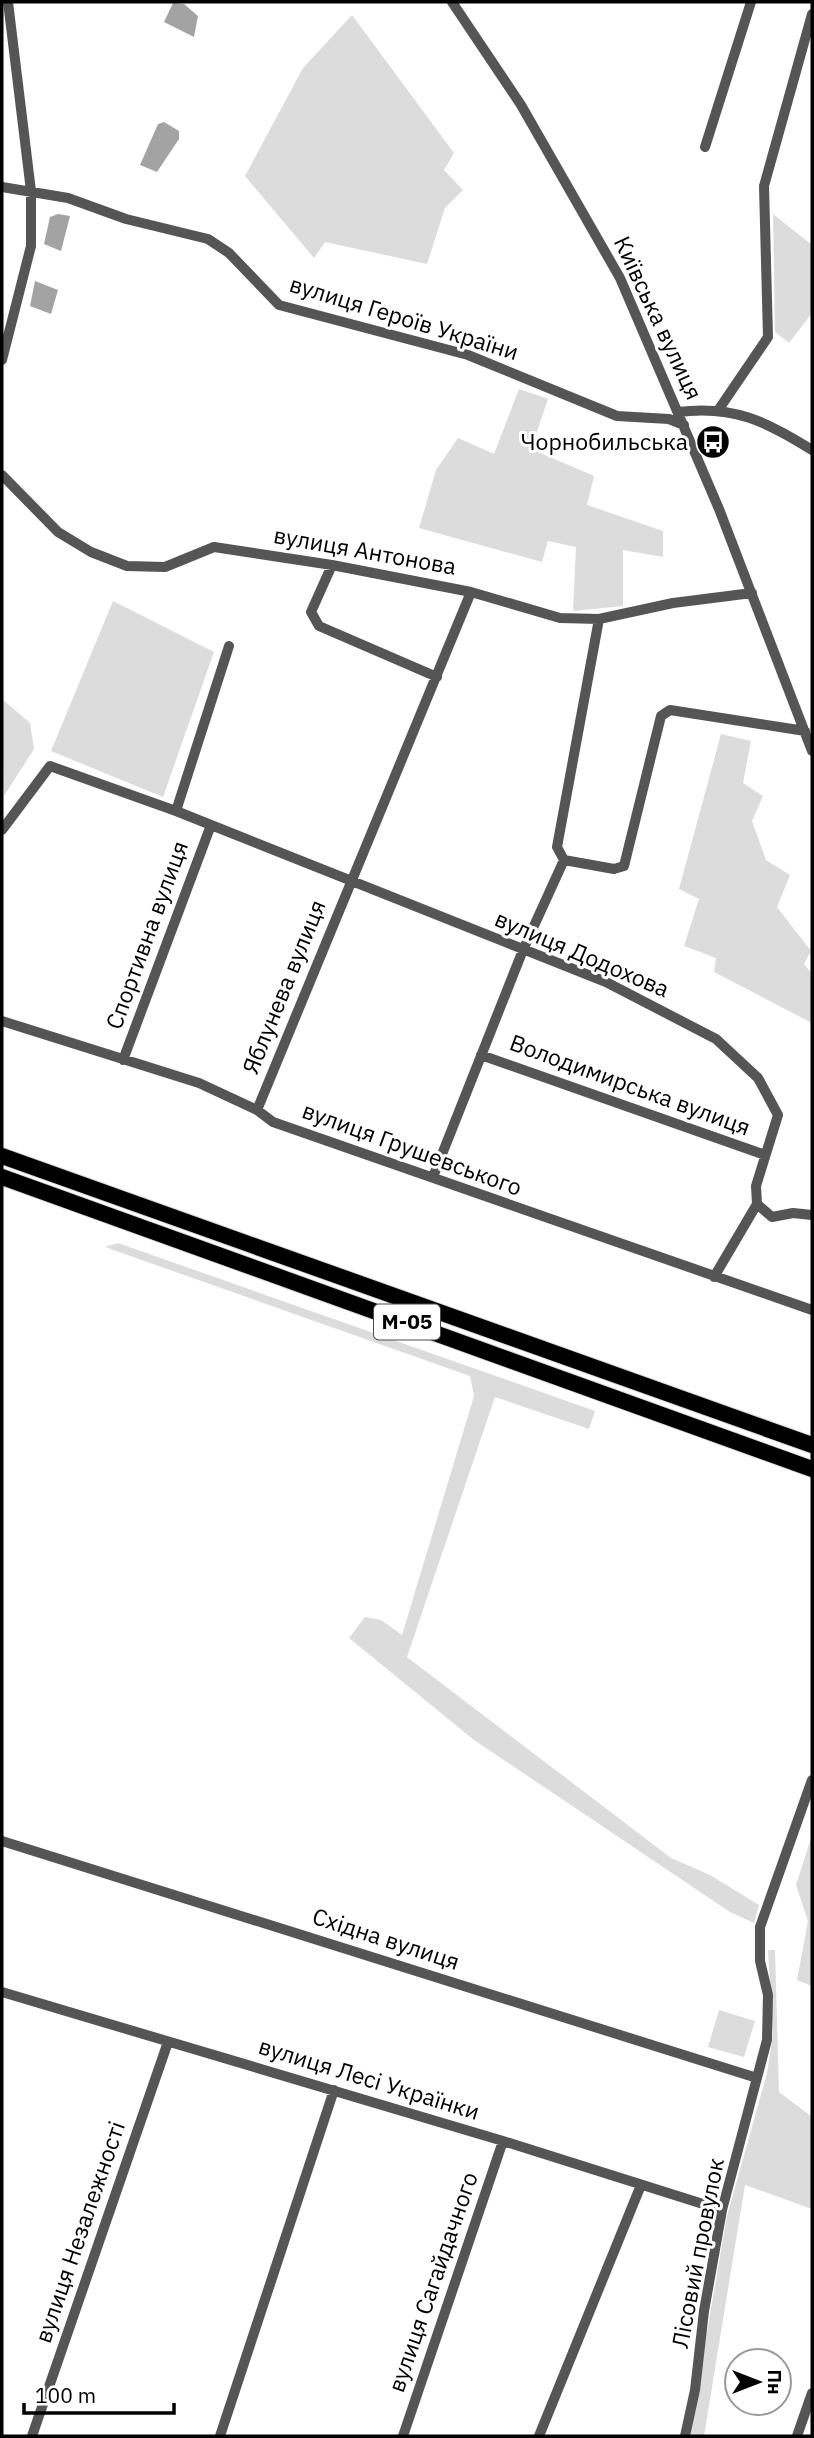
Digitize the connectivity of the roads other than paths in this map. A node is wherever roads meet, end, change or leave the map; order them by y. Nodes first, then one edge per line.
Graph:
1 (8, 2) edge
2 (453, 2) edge
3 (751, 2) edge
4 (812, 14) edge
5 (705, 147) dead end
6 (2, 187) edge
7 (31, 191) junction
8 (2, 360) edge
9 (719, 409) junction
10 (678, 412) junction
11 (684, 425) junction
12 (812, 435) edge
13 (808, 447) edge
14 (2, 475) edge
15 (332, 565) junction
16 (471, 592) junction
17 (751, 593) junction
18 (599, 619) junction
19 (229, 646) dead end
20 (437, 677) junction
21 (805, 732) junction
22 (812, 751) edge
23 (176, 811) junction
24 (211, 825) junction
25 (2, 830) edge
26 (565, 860) junction
27 (350, 880) junction
28 (523, 950) junction
29 (2, 1021) edge
30 (481, 1055) junction
31 (123, 1060) junction
32 (257, 1110) junction
33 (765, 1155) junction
34 (2, 1156) edge
35 (2, 1177) edge
36 (433, 1177) junction
37 (757, 1204) junction
38 (812, 1215) edge
39 (714, 1278) junction
40 (812, 1310) edge
41 (812, 1445) edge
42 (812, 1469) edge
43 (812, 1780) edge
44 (2, 1842) edge
45 (2, 1992) edge
46 (168, 2042) junction
47 (757, 2078) junction
48 (334, 2090) junction
49 (503, 2141) junction
50 (641, 2185) junction
51 (722, 2210) junction
52 (812, 2393) edge
53 (32, 2436) edge
54 (220, 2436) edge
55 (402, 2436) edge
56 (539, 2436) edge
57 (685, 2436) edge
58 (797, 2436) edge

1 - 7 street
2 - 10 street, Київська вулиця
3 - 5 street
4 - 9 street
6 - 7 street, вулиця Героїв України
7 - 8 street
7 - 11 street, вулиця Героїв України
9 - 10 street
9 - 13 street
10 - 11 street, Київська вулиця
11 - 17 street, Київська вулиця
12 - 13 street
14 - 15 street, вулиця Антонова
15 - 16 street, вулиця Антонова
15 - 20 street
16 - 18 street, вулиця Антонова
16 - 20 street
17 - 18 street, вулиця Антонова
17 - 21 street, Київська вулиця
18 - 26 street
19 - 23 street
20 - 27 street
21 - 22 street, Київська вулиця
21 - 26 street
23 - 24 street, вулиця Додохова
23 - 25 street, вулиця Додохова
24 - 27 street, вулиця Додохова
24 - 31 street, Спортивна вулиця
26 - 28 street
27 - 28 street, вулиця Додохова
27 - 32 street, Яблунева вулиця
28 - 30 street
28 - 33 street, вулиця Додохова
29 - 31 street, вулиця Грушевського
30 - 33 street, Володимирська вулиця
30 - 36 street
31 - 32 street, вулиця Грушевського
32 - 36 street, вулиця Грушевського
33 - 37 street, вулиця Додохова
34 - 41 highway, М-05
35 - 42 highway, М-05
36 - 39 street, вулиця Грушевського
37 - 38 street
37 - 39 street
39 - 40 street, вулиця Грушевського
43 - 47 street, Лісовий провулок
44 - 47 street, Східна вулиця
45 - 46 street, вулиця Лесі Українки
46 - 48 street, вулиця Лесі Українки
46 - 53 street, вулиця Незалежності
47 - 51 street, Лісовий провулок
48 - 49 street, вулиця Лесі Українки
48 - 54 street
49 - 50 street, вулиця Лесі Українки
49 - 55 street, вулиця Сагайдачного
50 - 51 street, вулиця Лесі Українки
50 - 56 street
51 - 57 street, Лісовий провулок
52 - 58 street

